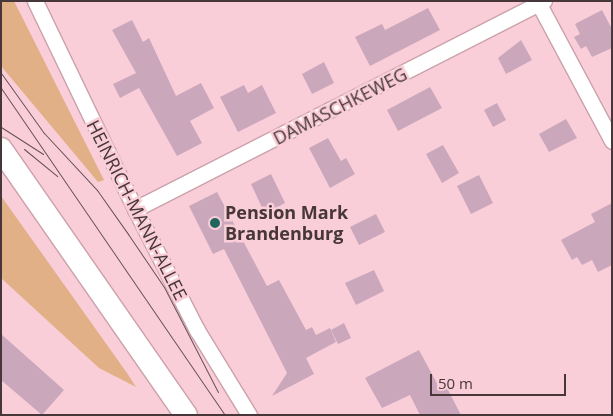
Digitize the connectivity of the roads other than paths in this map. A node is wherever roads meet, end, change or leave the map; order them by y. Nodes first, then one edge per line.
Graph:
1 (35, 1) edge
2 (542, 4) edge
3 (612, 141) edge
4 (1, 149) edge
5 (135, 209) junction
6 (186, 415) edge
7 (249, 415) edge

1 - 5 street, HEINRICH-MANN-ALLEE
2 - 3 street
2 - 5 street, DAMASCHKEWEG
4 - 6 main road
5 - 7 street, HEINRICH-MANN-ALLEE

